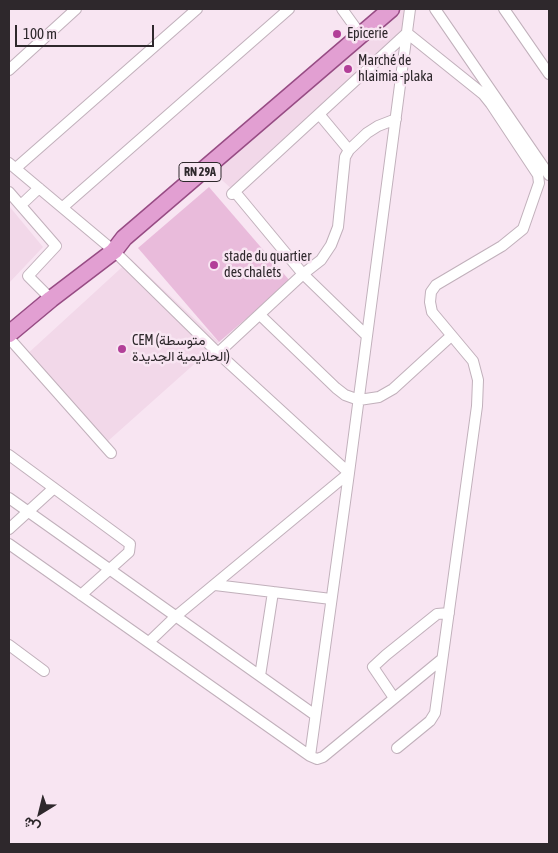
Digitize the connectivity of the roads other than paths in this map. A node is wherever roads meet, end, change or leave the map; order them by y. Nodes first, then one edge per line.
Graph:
1 (76, 9) edge
2 (198, 9) edge
3 (290, 9) edge
4 (342, 9) edge
5 (391, 9) edge
6 (410, 9) edge
7 (435, 9) edge
8 (504, 9) edge
9 (407, 33) junction
10 (360, 34) junction
11 (9, 70) edge
12 (549, 74) edge
13 (318, 114) junction
14 (396, 119) junction
15 (349, 150) junction
16 (12, 165) edge
17 (549, 174) edge
18 (39, 188) junction
19 (9, 192) edge
20 (21, 206) junction
21 (63, 207) junction
22 (114, 251) junction
23 (303, 274) junction
24 (51, 299) junction
25 (260, 315) junction
26 (9, 336) edge
27 (367, 336) junction
28 (451, 336) junction
29 (218, 354) junction
30 (359, 400) junction
31 (111, 453) dead end
32 (9, 455) edge
33 (349, 473) junction
34 (54, 488) junction
35 (9, 498) edge
36 (27, 512) junction
37 (9, 529) edge
38 (9, 544) edge
39 (108, 569) junction
40 (215, 584) junction
41 (273, 592) junction
42 (81, 595) junction
43 (331, 600) junction
44 (449, 613) junction
45 (175, 617) junction
46 (149, 642) junction
47 (9, 645) edge
48 (442, 659) junction
49 (44, 670) dead end
50 (260, 676) junction
51 (394, 698) junction
52 (315, 715) junction
53 (397, 748) dead end
54 (310, 756) junction

1 - 11 street
2 - 16 street
3 - 21 street
4 - 10 street
5 - 10 main road, RN 29A
6 - 9 street
7 - 17 street
8 - 12 street
9 - 13 street
9 - 14 street
9 - 28 street
10 - 22 main road, RN 29A
13 - 15 street
13 - 23 street
14 - 15 street
14 - 27 street
15 - 23 street
16 - 18 street
18 - 20 street
18 - 21 street
19 - 20 street
20 - 24 street
21 - 22 street
22 - 24 main road, RN 29A
22 - 29 street
23 - 25 street
23 - 27 street
24 - 26 main road, RN 29A
25 - 29 street
25 - 30 street
26 - 31 street
27 - 30 street
28 - 30 street
28 - 44 street
29 - 33 street
30 - 33 street
32 - 34 street
33 - 40 street
33 - 43 street
34 - 36 street
34 - 39 street
35 - 36 street
36 - 37 street
36 - 39 street
38 - 42 street
39 - 42 street
39 - 45 street
40 - 41 street
40 - 45 street
41 - 43 street
41 - 50 street
42 - 46 street
43 - 52 street
44 - 48 street
44 - 51 street
45 - 46 street
45 - 50 street
46 - 54 street
47 - 49 street
48 - 51 street
48 - 53 street
50 - 52 street
51 - 54 street
52 - 54 street

